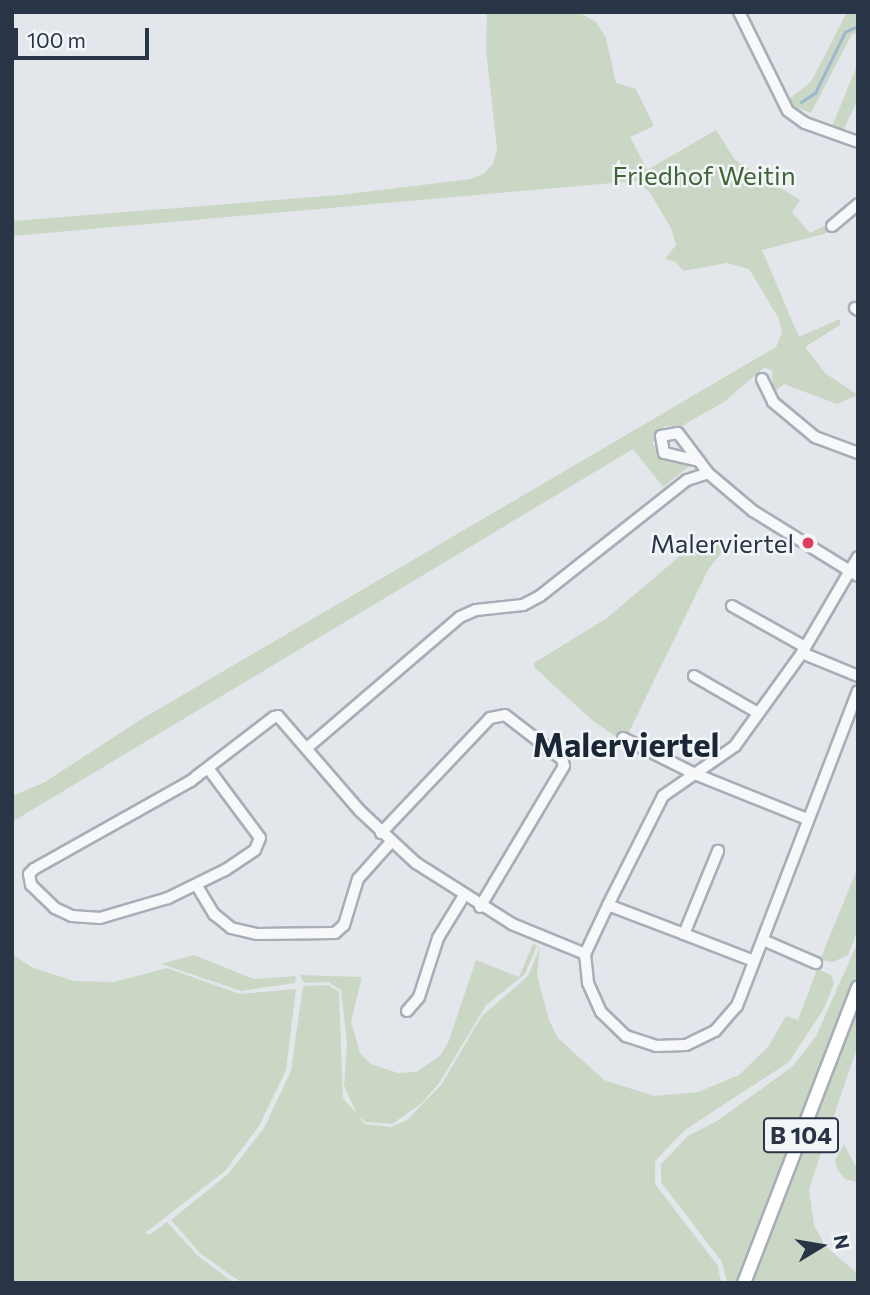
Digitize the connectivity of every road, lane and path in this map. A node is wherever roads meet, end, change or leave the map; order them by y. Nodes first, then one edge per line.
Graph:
1 (739, 12) edge
2 (858, 142) edge
3 (858, 204) edge
4 (832, 226) dead end
5 (762, 379) dead end
6 (858, 453) edge
7 (699, 461) dead end
8 (708, 473) junction
9 (858, 558) edge
10 (854, 574) edge
11 (732, 606) dead end
12 (804, 650) junction
13 (694, 676) dead end
14 (858, 677) edge
15 (858, 691) edge
16 (758, 713) junction
17 (623, 738) dead end
18 (307, 748) junction
19 (208, 768) junction
20 (695, 774) junction
21 (807, 819) junction
22 (381, 833) junction
23 (391, 842) junction
24 (718, 851) dead end
25 (197, 886) junction
26 (463, 897) junction
27 (608, 905) junction
28 (481, 907) junction
29 (684, 934) junction
30 (762, 940) junction
31 (585, 954) junction
32 (754, 961) junction
33 (817, 962) dead end
34 (858, 987) edge
35 (407, 1011) dead end
36 (744, 1283) edge

1 - 2 street
3 - 4 street
5 - 6 street
7 - 8 street
8 - 10 street
8 - 18 street
9 - 10 street
10 - 12 street
11 - 12 street
12 - 14 street
12 - 16 street
13 - 16 street
15 - 21 street
16 - 20 street
17 - 20 street
18 - 19 street
18 - 22 street
19 - 25 street
19 - 25 street
20 - 21 street
20 - 27 street
21 - 30 street
22 - 23 street
22 - 28 street
23 - 25 street
23 - 26 street
24 - 29 street
26 - 28 street
26 - 35 street
27 - 29 street
27 - 31 street
28 - 31 street
29 - 32 street
30 - 32 street
30 - 33 street
31 - 32 street
34 - 36 main road, B 104

